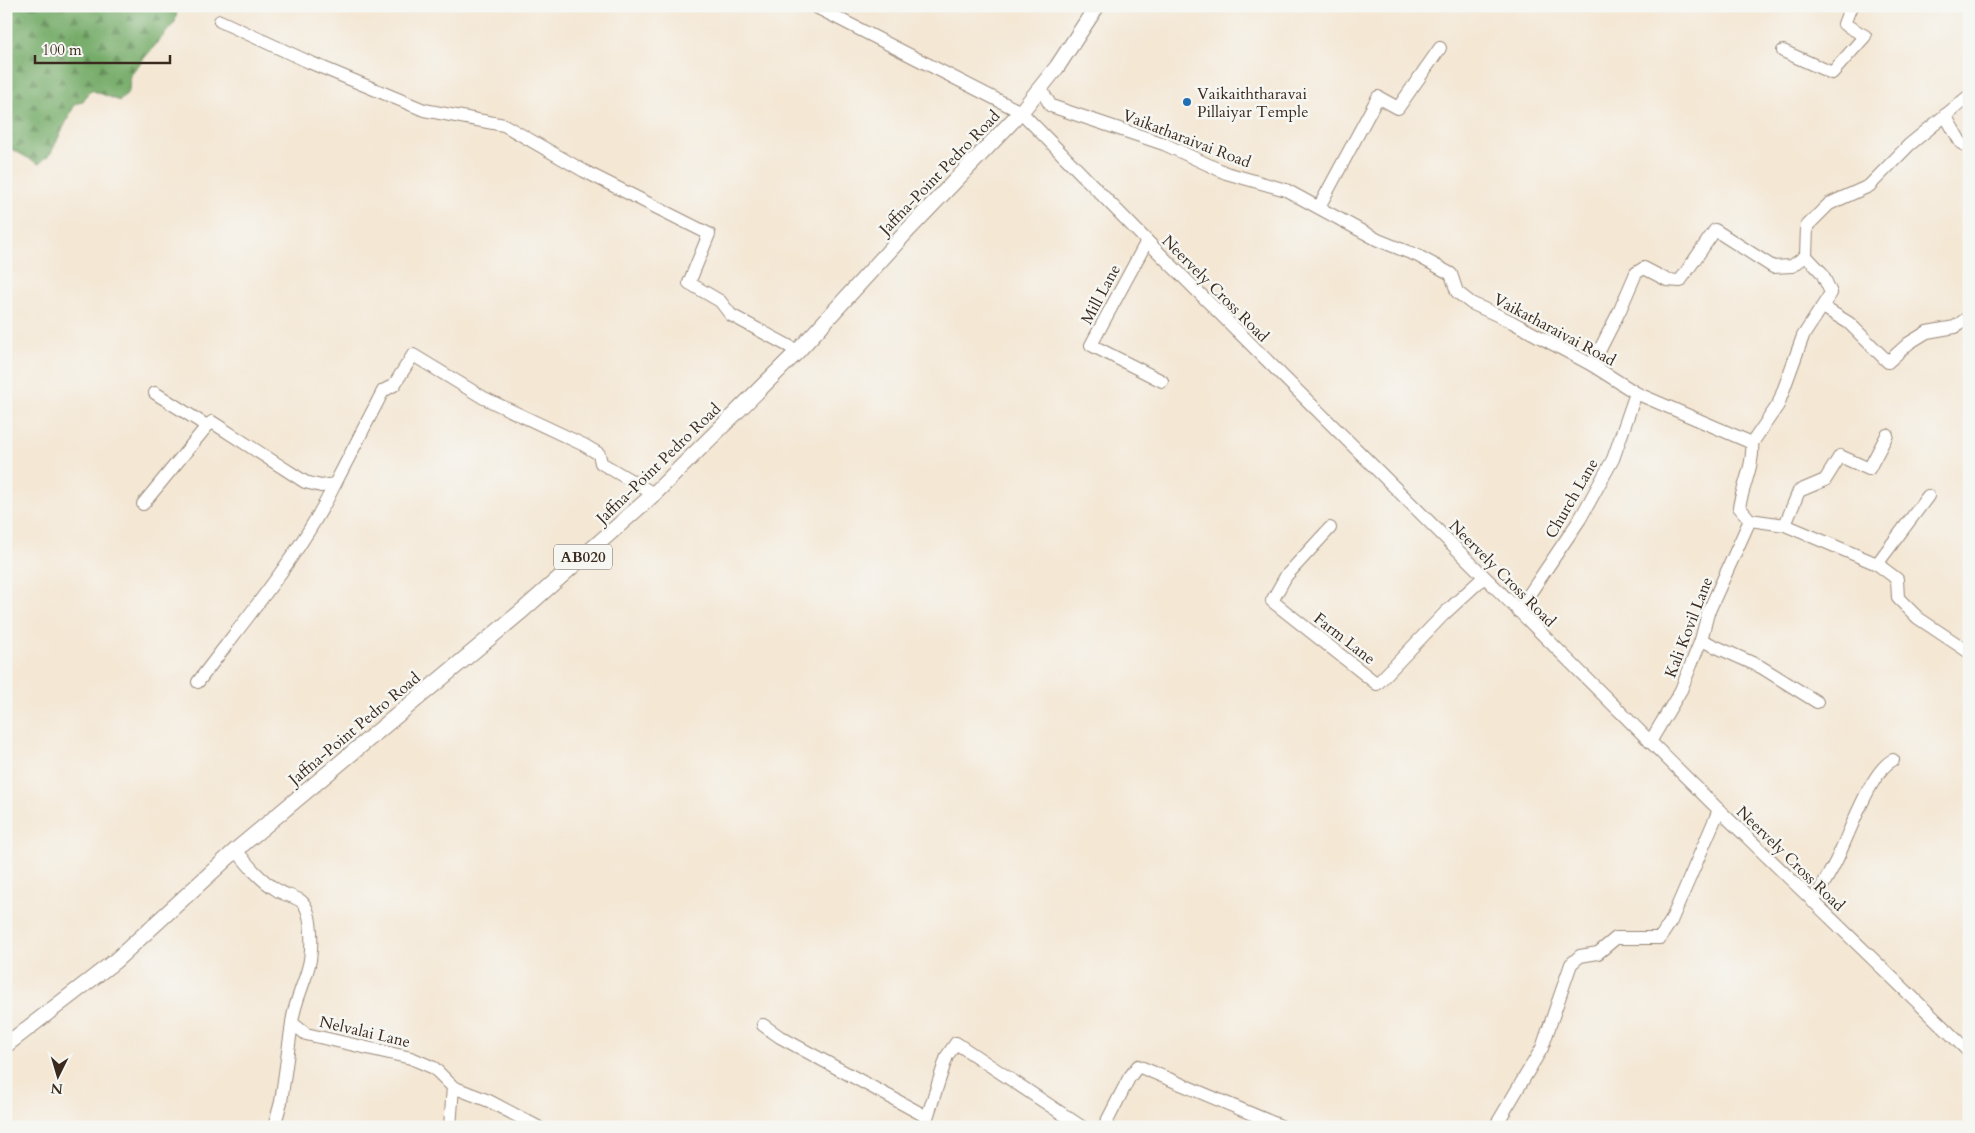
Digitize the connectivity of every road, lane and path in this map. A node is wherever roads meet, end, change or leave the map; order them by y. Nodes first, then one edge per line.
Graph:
1 (814, 6) edge
2 (1097, 6) edge
3 (1847, 7) edge
4 (220, 21) dead end
5 (1440, 48) dead end
6 (1783, 52) dead end
7 (1040, 88) junction
8 (1969, 96) edge
9 (1021, 112) junction
10 (1945, 115) junction
11 (1969, 147) edge
12 (1319, 207) junction
13 (1147, 241) junction
14 (1806, 256) junction
15 (1823, 307) junction
16 (1969, 317) edge
17 (798, 351) junction
18 (1592, 365) junction
19 (1162, 381) dead end
20 (155, 393) dead end
21 (1636, 393) junction
22 (207, 426) junction
23 (1887, 435) dead end
24 (1752, 443) junction
25 (335, 484) junction
26 (654, 494) junction
27 (1928, 496) dead end
28 (143, 504) dead end
29 (1750, 520) junction
30 (1785, 525) junction
31 (1330, 528) dead end
32 (1877, 564) junction
33 (1484, 577) junction
34 (1518, 611) junction
35 (1701, 640) junction
36 (1969, 652) edge
37 (198, 682) dead end
38 (1817, 702) dead end
39 (1650, 742) junction
40 (1893, 760) dead end
41 (1719, 810) junction
42 (236, 850) junction
43 (1813, 902) junction
44 (292, 1023) junction
45 (764, 1025) dead end
46 (6, 1045) edge
47 (1969, 1052) edge
48 (453, 1087) junction
49 (926, 1122) edge
50 (274, 1127) edge
51 (450, 1127) edge
52 (538, 1127) edge
53 (1082, 1127) edge
54 (1104, 1127) edge
55 (1283, 1127) edge
56 (1495, 1127) edge

1 - 9 street, Neervely Cross Road
2 - 7 main road, Jaffna-Point Pedro Road / AB020
3 - 6 street
4 - 17 street
5 - 12 street
7 - 9 main road, Jaffna-Point Pedro Road / AB020
7 - 12 street, Vaikatharaivai Road
8 - 10 street
9 - 13 street, Neervely Cross Road
9 - 17 main road, Jaffna-Point Pedro Road / AB020
10 - 11 street
10 - 14 street
12 - 18 street, Vaikatharaivai Road
13 - 19 street, Mill Lane
13 - 33 street, Neervely Cross Road
14 - 15 street
14 - 18 street
15 - 16 street
15 - 24 street
17 - 26 main road, Jaffna-Point Pedro Road / AB020
18 - 21 street, Vaikatharaivai Road
20 - 22 street
21 - 24 street, Vaikatharaivai Road
21 - 34 street, Church Lane
22 - 25 street
22 - 28 street
23 - 30 street
24 - 29 street
25 - 26 street
25 - 37 street
26 - 42 main road, Jaffna-Point Pedro Road / AB020
27 - 32 street
29 - 30 street
29 - 35 street, Kali Kovil Lane
30 - 32 street
31 - 33 street, Farm Lane
32 - 36 street
33 - 34 street, Neervely Cross Road
34 - 39 street, Neervely Cross Road
35 - 38 street
35 - 39 street, Kali Kovil Lane
39 - 41 street, Neervely Cross Road
40 - 43 street
41 - 43 street, Neervely Cross Road
41 - 56 street
42 - 44 street
42 - 46 main road, Jaffna-Point Pedro Road / AB020
43 - 47 street, Neervely Cross Road
44 - 48 street, Nelvalai Lane
44 - 50 street
45 - 49 street
48 - 51 street
48 - 52 street, Nelvalai Lane
49 - 53 street
54 - 55 street

